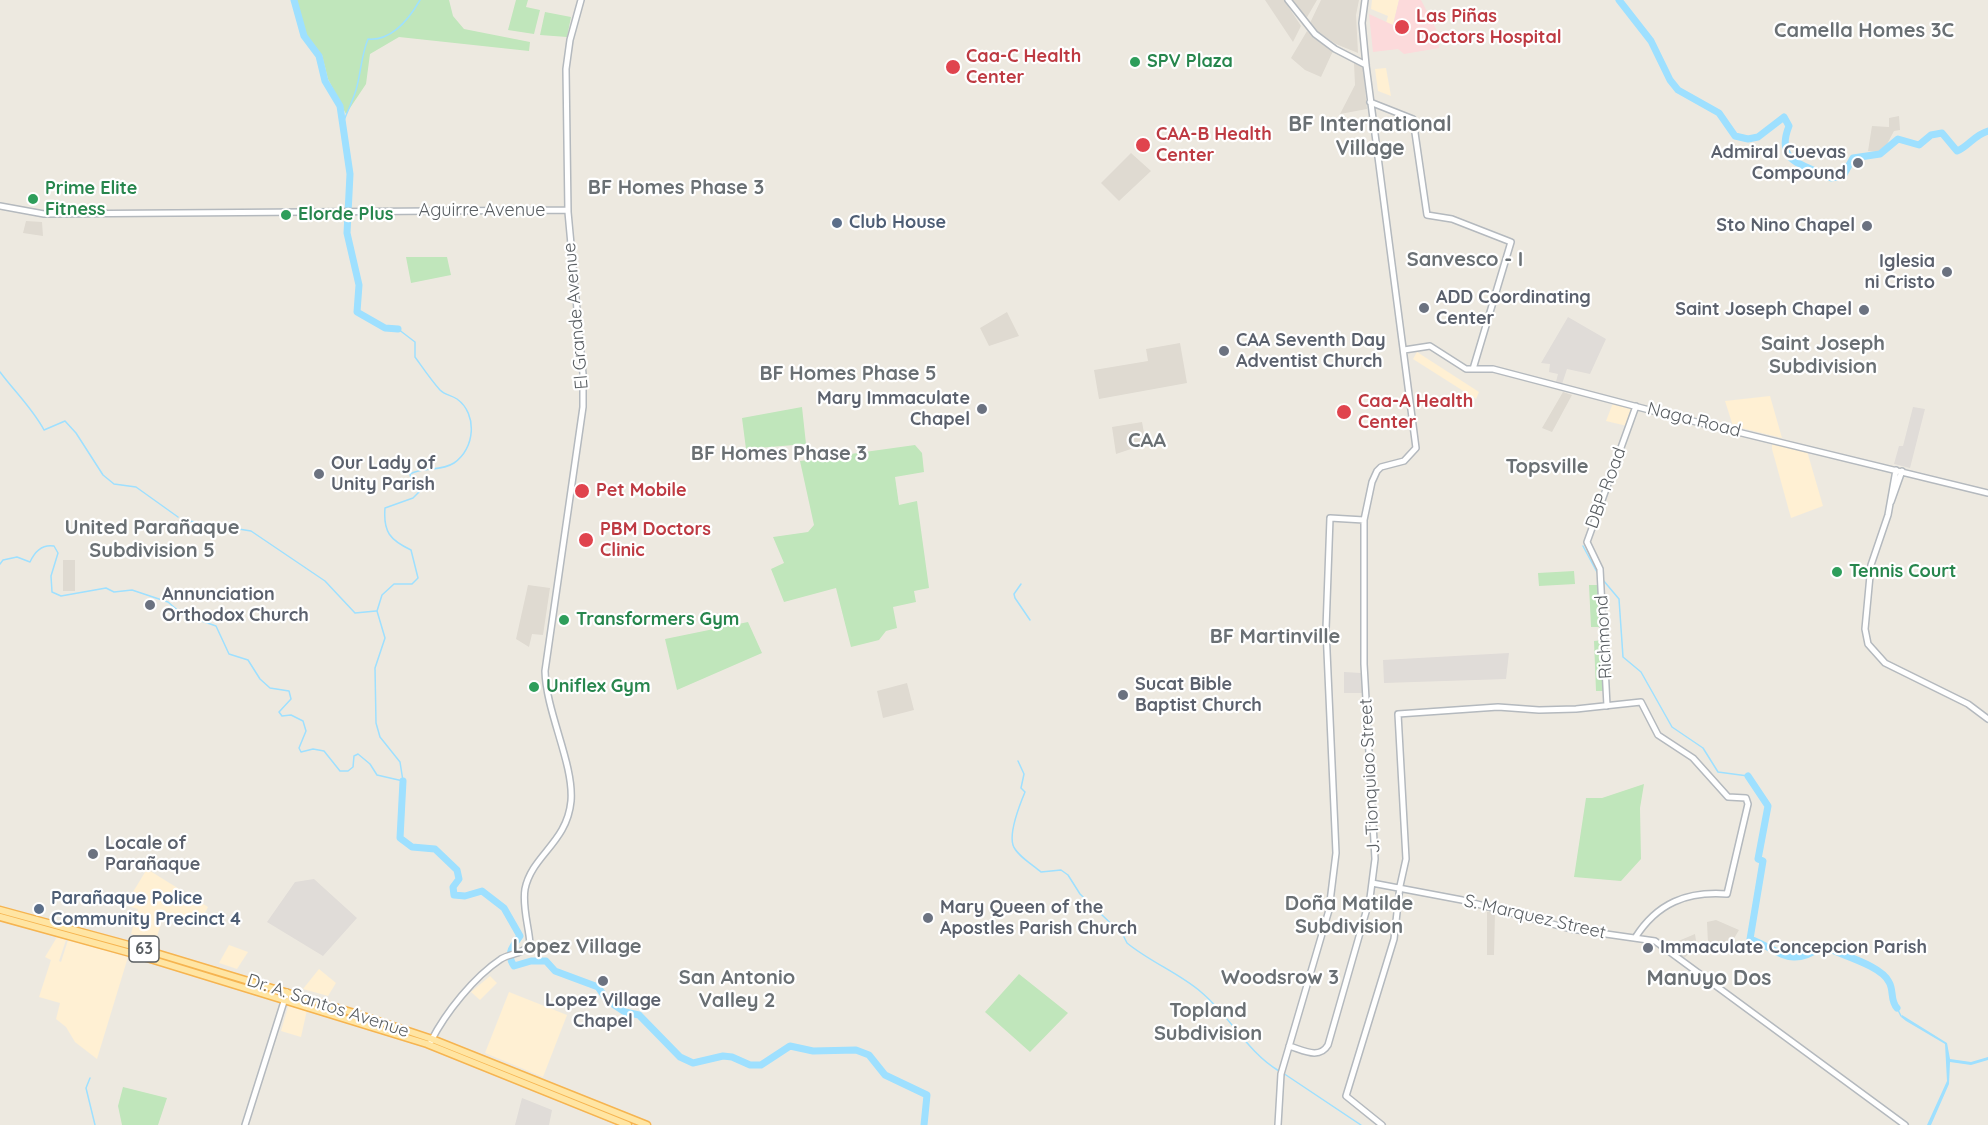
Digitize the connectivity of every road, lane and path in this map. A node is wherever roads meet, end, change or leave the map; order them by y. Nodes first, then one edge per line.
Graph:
1 (581, 0) edge
2 (1288, 0) edge
3 (1365, 0) edge
4 (1364, 62) junction
5 (1370, 102) junction
6 (0, 206) edge
7 (568, 210) junction
8 (1404, 350) junction
9 (1473, 369) junction
10 (1636, 406) junction
11 (1899, 471) junction
12 (1988, 493) edge
13 (1364, 520) junction
14 (1600, 574) joint
15 (1607, 706) junction
16 (1988, 719) edge
17 (1372, 884) junction
18 (1397, 886) junction
19 (0, 910) edge
20 (0, 917) edge
21 (1635, 938) junction
22 (286, 995) junction
23 (431, 1042) junction
24 (1289, 1046) junction
25 (537, 1084) junction
26 (245, 1125) edge
27 (628, 1125) edge
28 (648, 1125) edge
29 (1278, 1125) edge
30 (1382, 1125) edge
31 (1905, 1125) edge

1 - 7 street, El Grande Avenue
2 - 4 street
3 - 4 street
4 - 5 street
5 - 8 street
5 - 9 street
6 - 7 street, Aguirre Avenue
7 - 23 street, El Grande Avenue
8 - 9 street, Naga Road
8 - 13 street, J. Tionquiao Street
9 - 10 street, Naga Road
10 - 11 street, Naga Road
10 - 14 street, DBP Road
11 - 12 street, Naga Road
11 - 16 street
13 - 17 street, J. Tionquiao Street
13 - 24 street
14 - 15 street, Richmond
15 - 18 street
15 - 21 street
17 - 18 street, S. Marquez Street
17 - 24 street, J. Tionquiao Street
18 - 21 street, S. Marquez Street
18 - 30 street
19 - 22 main road, Dr. A. Santos Avenue / 63
20 - 22 main road, Dr. A. Santos Avenue / 63
21 - 31 street, S. Marquez Street
22 - 23 main road, Dr. A. Santos Avenue / 63
22 - 26 street
23 - 25 main road, Dr. A. Santos Avenue / 63
24 - 29 street
25 - 27 main road, Dr. A. Santos Avenue / 63
25 - 28 main road, Dr. A. Santos Avenue / 63

